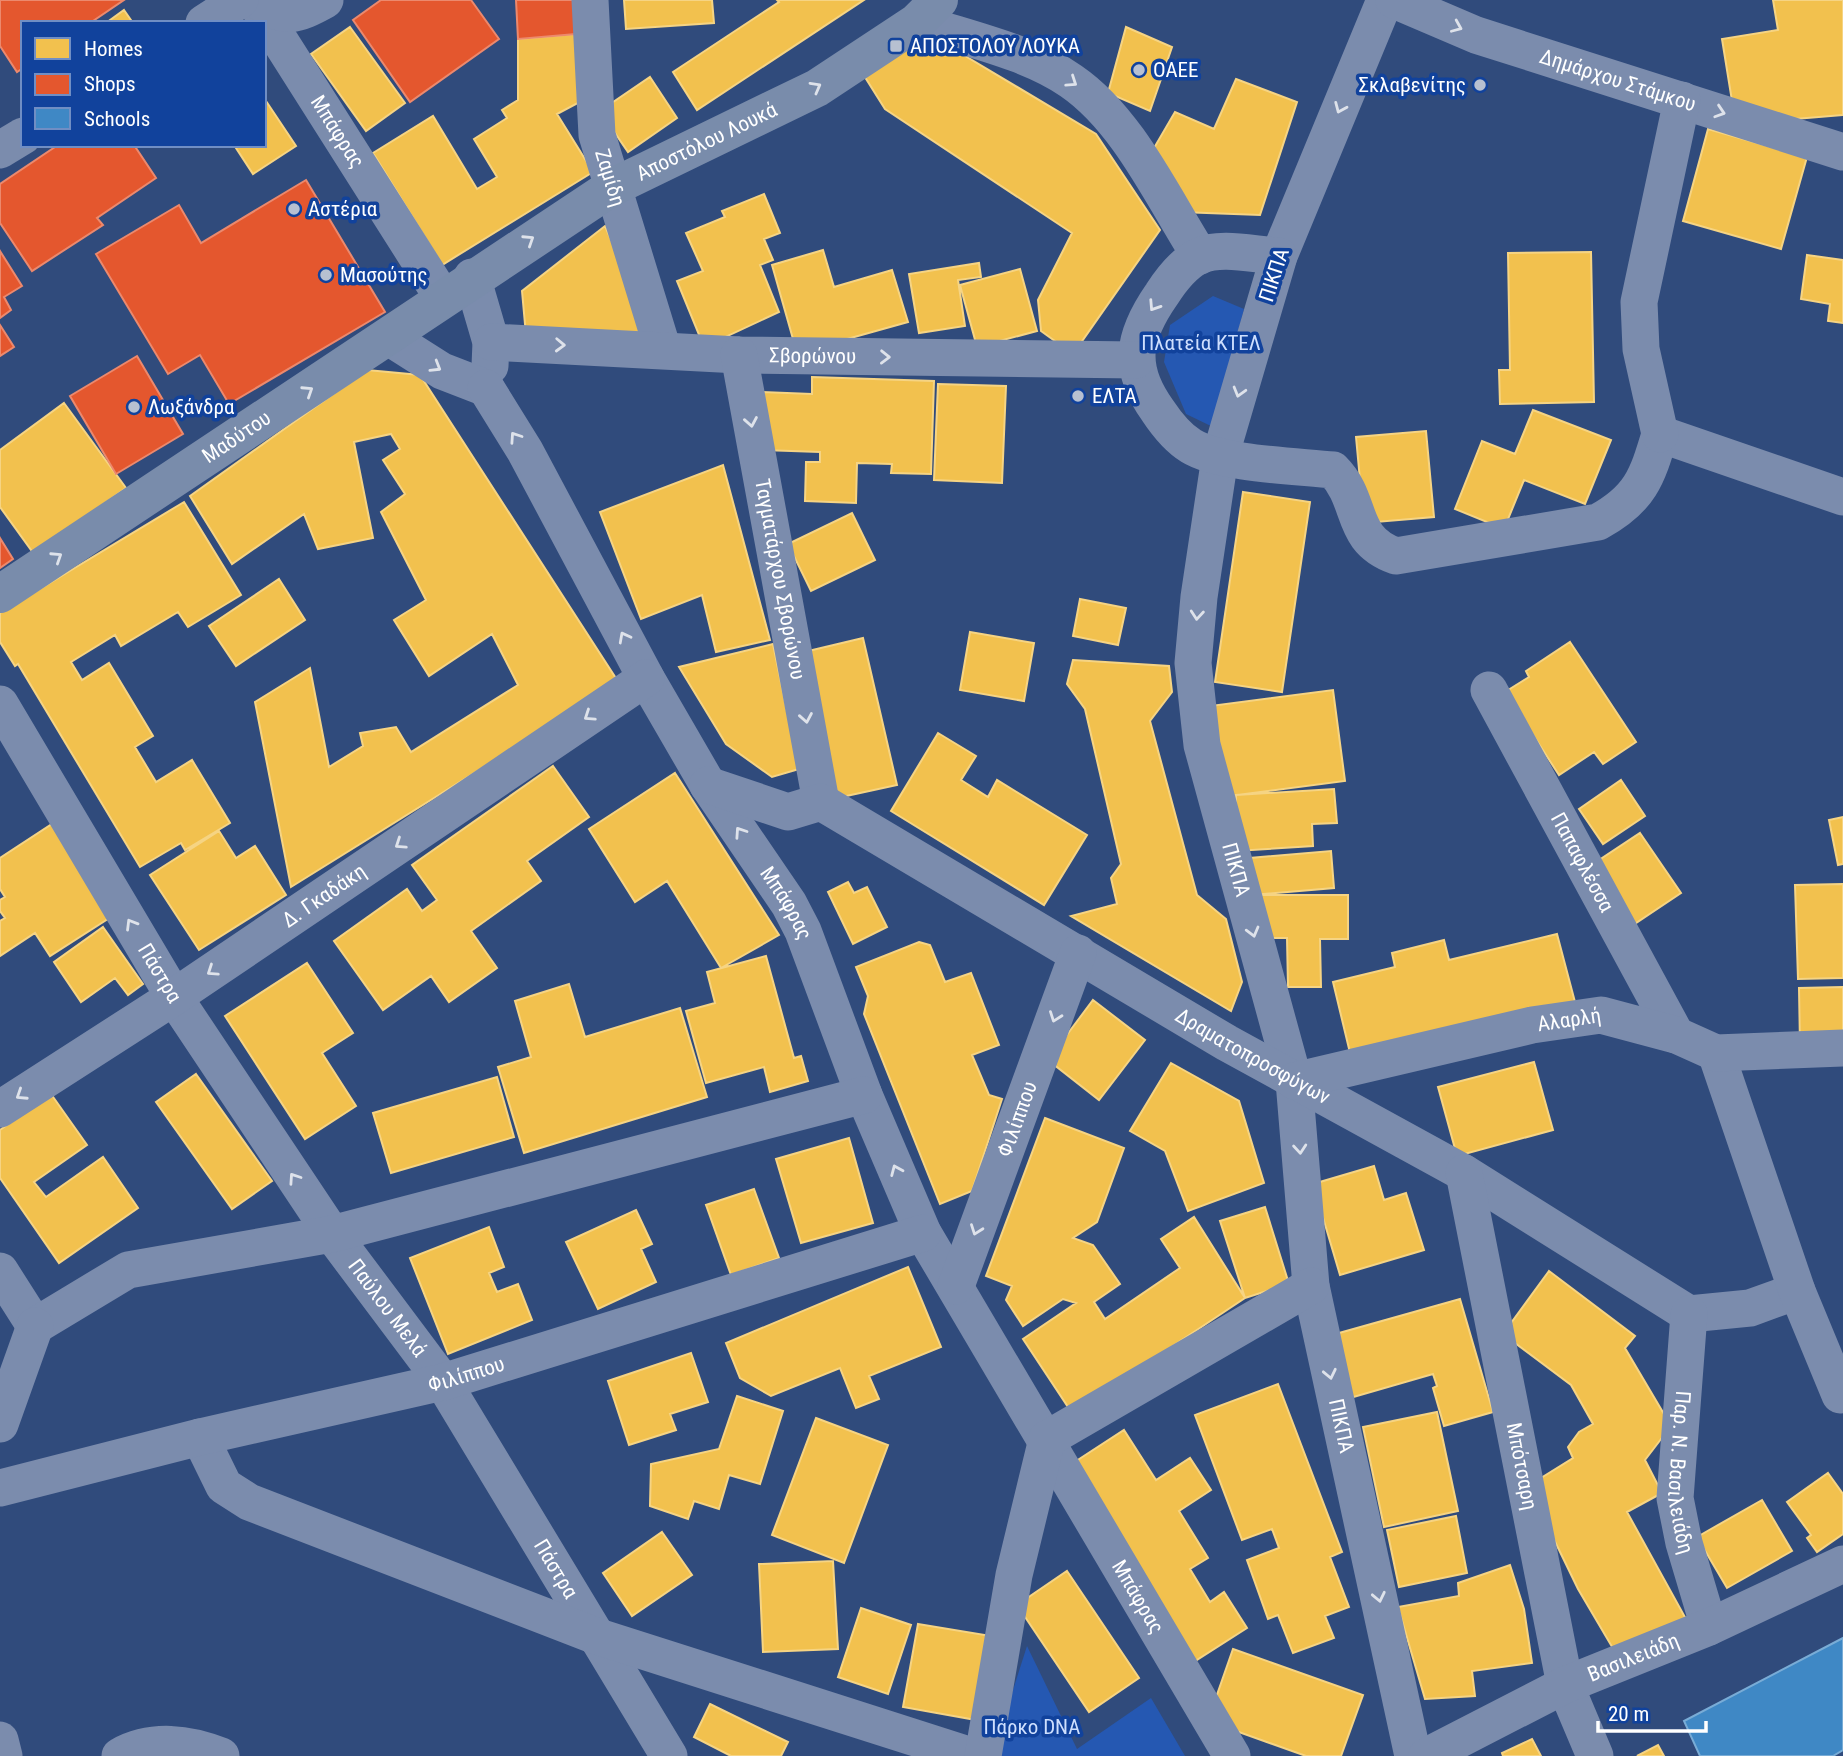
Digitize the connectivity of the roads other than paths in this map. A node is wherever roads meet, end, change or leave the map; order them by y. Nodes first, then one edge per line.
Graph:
1 (240, 0) edge
2 (256, 0) edge
3 (325, 0) edge
4 (590, 0) edge
5 (1385, 0) edge
6 (1394, 0) edge
7 (928, 11) edge
8 (207, 21) edge
9 (1682, 100) junction
10 (21, 137) edge
11 (0, 150) edge
12 (1843, 152) edge
13 (611, 188) junction
14 (1199, 256) junction
15 (1279, 256) junction
16 (457, 288) junction
17 (390, 338) junction
18 (491, 342) junction
19 (663, 350) junction
20 (739, 355) junction
21 (1136, 360) junction
22 (486, 388) junction
23 (1660, 434) junction
24 (1220, 457) junction
25 (1843, 497) edge
26 (0, 594) edge
27 (646, 678) junction
28 (1489, 690) dead end
29 (0, 704) edge
30 (708, 785) junction
31 (821, 802) junction
32 (1078, 953) junction
33 (174, 997) junction
34 (1676, 1035) junction
35 (1843, 1048) edge
36 (1716, 1053) junction
37 (1294, 1082) junction
38 (864, 1095) junction
39 (0, 1109) edge
40 (1464, 1173) junction
41 (923, 1233) junction
42 (332, 1234) junction
43 (0, 1271) edge
44 (956, 1286) junction
45 (1311, 1286) junction
46 (1797, 1291) junction
47 (1689, 1314) junction
48 (35, 1326) junction
49 (443, 1382) junction
50 (1840, 1395) dead end
51 (0, 1424) edge
52 (200, 1437) junction
53 (1047, 1439) junction
54 (0, 1488) edge
55 (1843, 1564) edge
56 (1709, 1627) junction
57 (596, 1636) junction
58 (1564, 1685) junction
59 (0, 1740) edge
60 (4, 1756) edge
61 (120, 1756) edge
62 (221, 1756) edge
63 (669, 1756) edge
64 (972, 1756) edge
65 (983, 1756) edge
66 (1232, 1756) edge
67 (1413, 1756) edge
68 (1427, 1756) edge
69 (1595, 1756) edge

1 - 8 street
2 - 3 street
2 - 16 street, Μπάφρας
4 - 13 street, Ζαμίδη
5 -> 15 street, ΠΙΚΠΑ
6 -> 9 street, Δημάρχου Στάμκου
13 -> 7 main road, Αποστόλου Λουκά
7 -> 14 street
9 -> 12 street, Δημάρχου Στάμκου
9 - 23 street
10 - 11 street
16 -> 13 main road, Αποστόλου Λουκά
13 - 19 street, Ζαμίδη
14 - 15 street
14 -> 21 street
15 -> 24 street, ΠΙΚΠΑ
16 - 17 main road, Μαδύτου
16 - 18 street, Μπάφρας
17 -> 22 street
26 -> 17 main road, Μαδύτου
18 -> 19 street, Σβορώνου
18 - 22 street
19 - 20 street, Σβορώνου
20 -> 21 street, Σβορώνου
20 -> 31 street, Ταγματάρχου Σβορώνου
21 - 24 street
27 -> 22 street, Μπάφρας
23 - 24 street
23 - 25 street
24 -> 37 street, ΠΙΚΠΑ
27 - 30 street, Μπάφρας
27 -> 33 street, Δ. Γκαδάκη
28 - 34 street, Παπαφλέσσα
33 -> 29 street, Πάστρα
30 - 31 street
38 -> 30 street, Μπάφρας
31 - 32 street, Δραματοπροσφύγων
32 - 37 street, Δραματοπροσφύγων
32 -> 44 street, Φιλίππου
33 -> 39 street, Δ. Γκαδάκη
42 -> 33 street, Πάστρα
34 - 36 street, Αλαρλή
34 - 37 street, Αλαρλή
35 - 36 street, Αλαρλή
36 - 46 street
37 - 40 street, Δραματοπροσφύγων
37 -> 45 street, ΠΙΚΠΑ
41 -> 38 street, Μπάφρας
38 - 42 street
40 - 47 street, Δραματοπροσφύγων
40 - 58 street, Μπότσαρη
41 - 44 street, Μπάφρας
41 - 49 street, Φιλίππου
42 - 48 street
42 - 49 street, Παύλου Μελά
43 - 48 street
44 - 53 street, Μπάφρας
45 - 53 street
45 -> 67 street, ΠΙΚΠΑ
46 - 47 street
46 - 50 street
47 - 56 street, Παρ. Ν. Βασιλειάδη
48 - 51 street
49 - 52 street, Φιλίππου
49 - 57 street, Πάστρα
52 - 54 street, Φιλίππου
52 - 57 street
53 - 65 street
53 - 66 street, Μπάφρας
55 - 56 street, Βασιλειάδη
56 - 58 street, Βασιλειάδη
57 - 63 street, Πάστρα
57 - 64 street
58 - 68 street, Βασιλειάδη
58 - 69 street, Μπότσαρη
59 - 60 street
61 - 62 street

